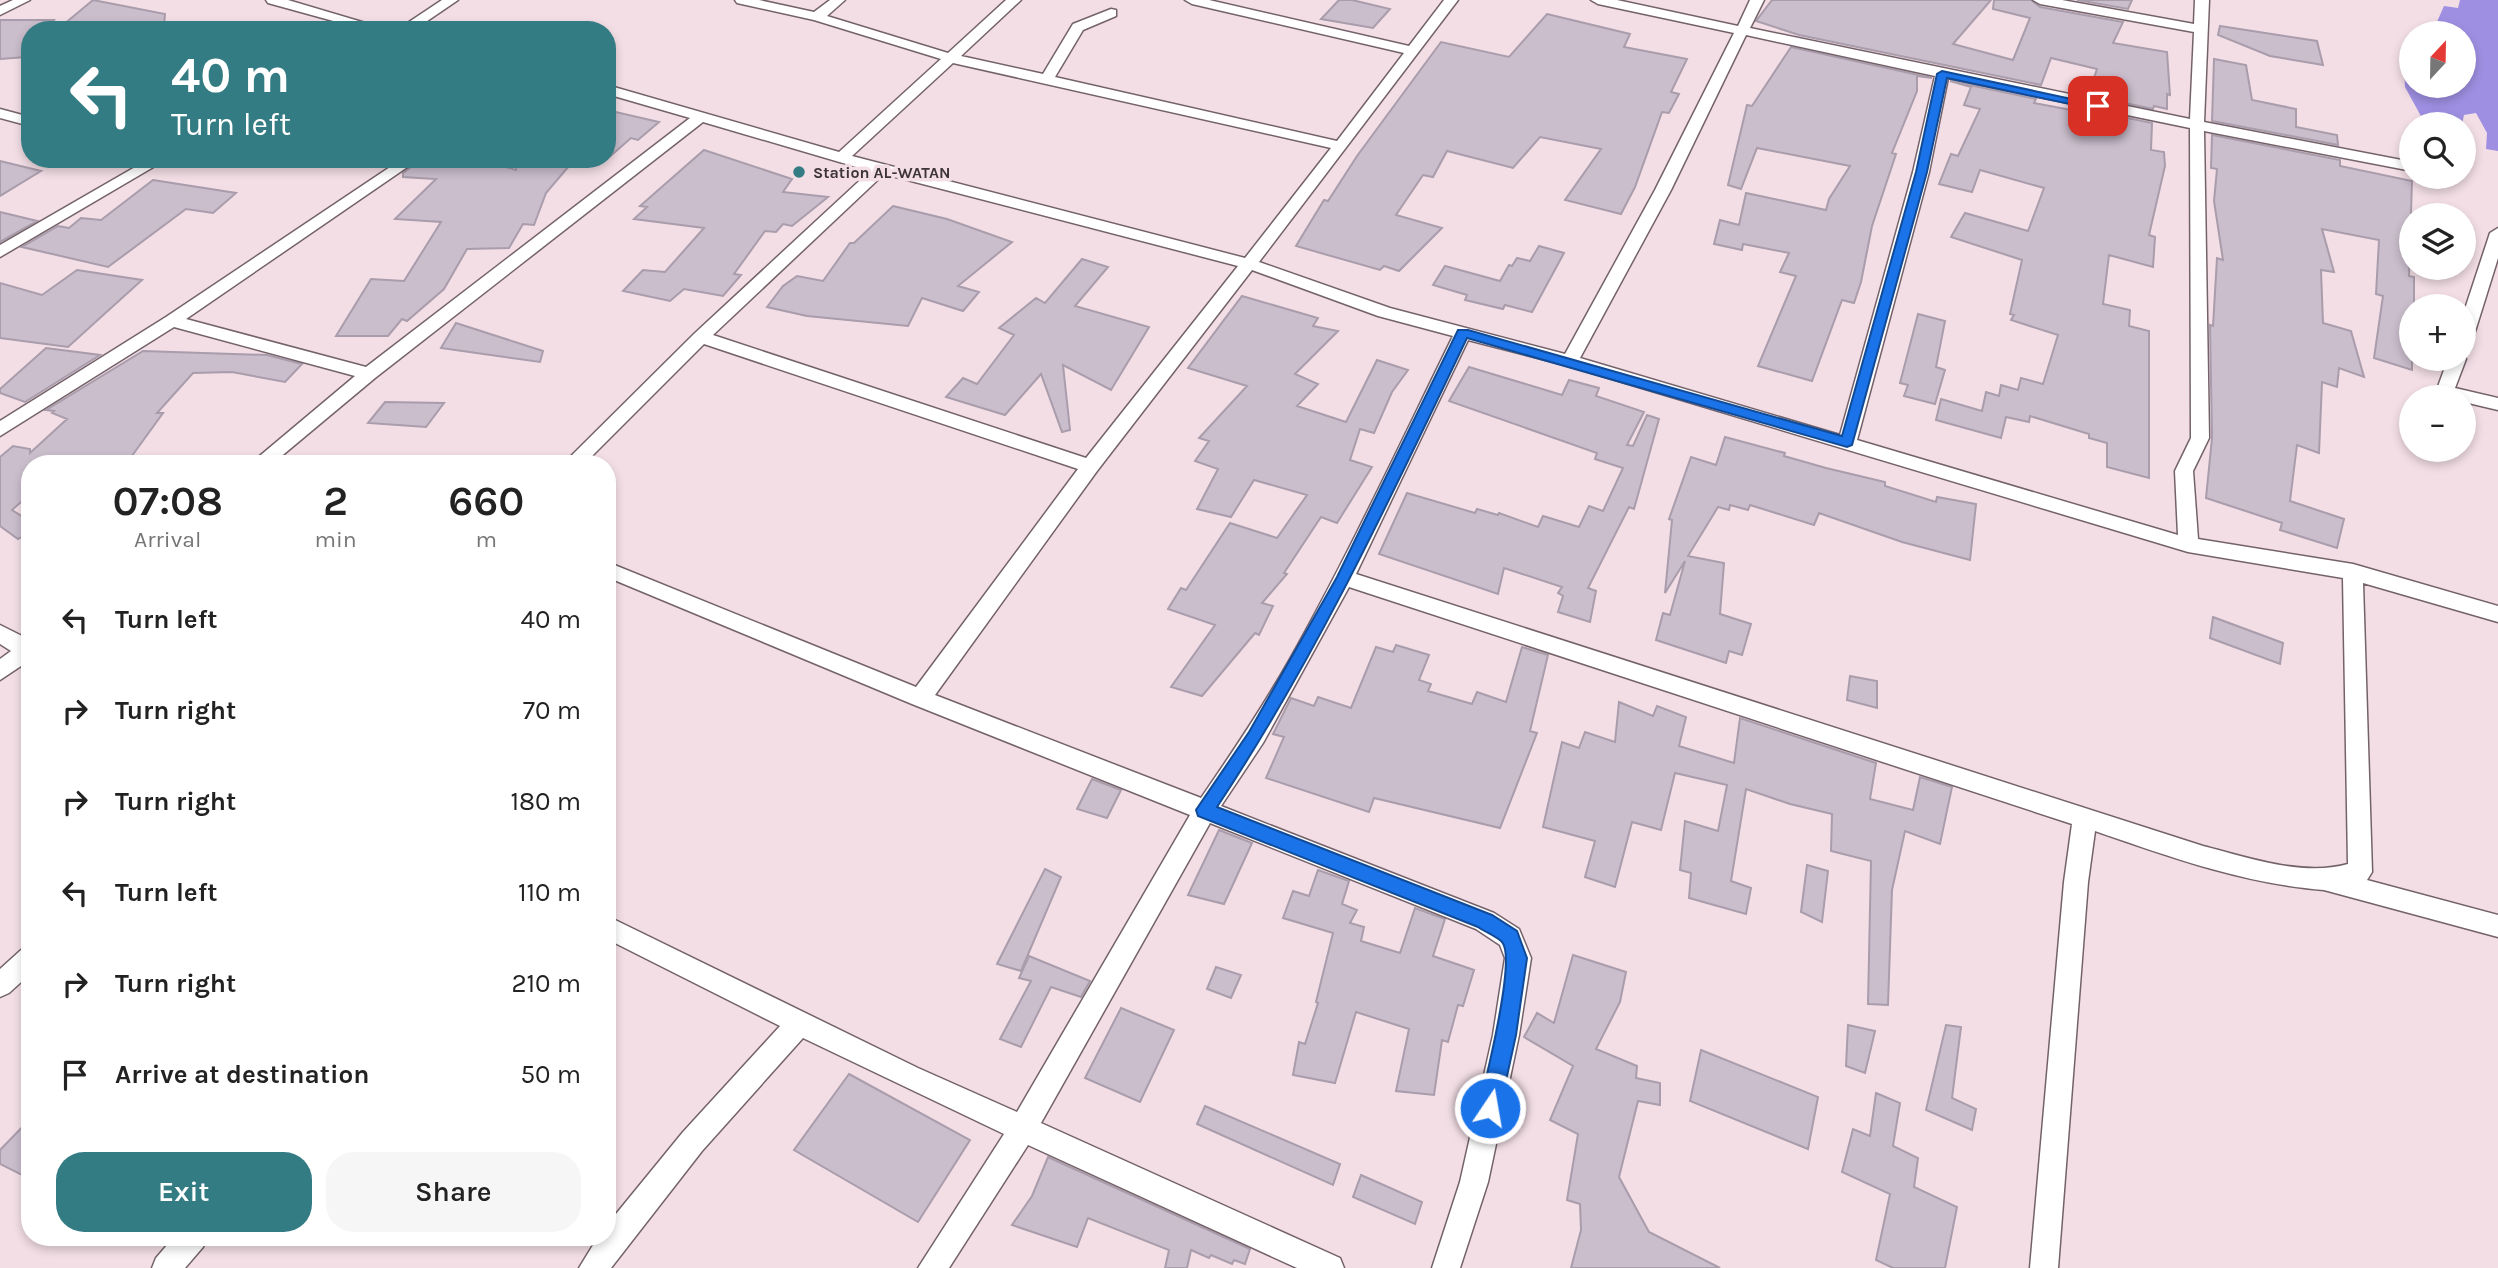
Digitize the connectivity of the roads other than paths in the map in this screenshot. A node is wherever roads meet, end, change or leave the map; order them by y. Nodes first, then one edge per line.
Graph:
1 (23, 0) edge
2 (273, 0) edge
3 (451, 0) edge
4 (742, 0) edge
5 (838, 0) edge
6 (1014, 0) edge
7 (1192, 0) edge
8 (1451, 0) edge
9 (1598, 0) edge
10 (1757, 0) edge
11 (2040, 0) edge
12 (2202, 0) edge
13 (0, 11) edge
14 (1111, 13) dead end
15 (817, 17) junction
16 (348, 21) edge
17 (418, 21) edge
18 (2201, 29) junction
19 (1741, 32) junction
20 (1414, 51) junction
21 (951, 58) junction
22 (1942, 74) junction
23 (1047, 79) junction
24 (616, 91) edge
25 (0, 113) edge
26 (703, 115) junction
27 (21, 119) edge
28 (2197, 126) junction
29 (1341, 146) junction
30 (843, 156) junction
31 (2399, 165) edge
32 (142, 168) edge
33 (399, 168) edge
34 (881, 169) junction
35 (2498, 233) edge
36 (0, 252) edge
37 (1250, 264) junction
38 (2476, 301) edge
39 (173, 321) junction
40 (1463, 332) junction
41 (701, 337) junction
42 (1570, 361) junction
43 (2453, 371) edge
44 (369, 373) junction
45 (2498, 404) edge
46 (0, 430) edge
47 (1847, 442) junction
48 (269, 455) edge
49 (581, 455) edge
50 (1090, 466) junction
51 (2188, 545) junction
52 (2353, 572) junction
53 (616, 573) edge
54 (1344, 578) junction
55 (2498, 614) edge
56 (0, 634) edge
57 (21, 646) edge
58 (21, 656) edge
59 (0, 671) edge
60 (920, 698) junction
61 (1205, 810) junction
62 (2085, 818) junction
63 (2325, 880) junction
64 (2498, 926) edge
65 (616, 931) edge
66 (21, 966) edge
67 (0, 985) edge
68 (800, 1023) junction
69 (1023, 1129) junction
70 (616, 1236) edge
71 (185, 1246) edge
72 (609, 1246) edge
73 (166, 1268) edge
74 (593, 1268) edge
75 (932, 1268) edge
76 (1330, 1268) edge
77 (1446, 1268) edge
78 (2044, 1268) edge

1 - 13 street
2 - 16 street
3 - 17 street
4 - 15 street
5 - 15 street
6 - 21 street
7 - 20 street
8 - 20 street
9 - 19 street
10 - 19 street
11 - 18 street
12 - 18 street
14 - 23 street
15 - 21 street
18 - 28 street
19 - 22 street
19 - 42 street
20 - 29 street
21 - 23 street
21 - 30 street
22 - 28 street
22 - 47 street
23 - 29 street
24 - 26 street
25 - 27 street
26 - 30 street
26 - 44 street
28 - 31 street
28 - 51 street
29 - 37 street
30 - 34 street
32 - 36 street
33 - 39 street
34 - 37 street
34 - 41 street
35 - 38 street
37 - 40 street
37 - 50 street
39 - 44 street
39 - 46 street
40 - 42 street
40 - 54 street
41 - 49 street
41 - 50 street
42 - 47 street
43 - 45 street
44 - 48 street
47 - 51 street
50 - 60 street
51 - 52 street
52 - 55 street
52 - 63 street
53 - 60 street
54 - 61 street
54 - 62 street
56 - 57 street
58 - 59 street
60 - 61 street
61 - 69 street
61 - 77 street
62 - 63 street
62 - 78 street
63 - 64 street
65 - 68 street
66 - 67 street
68 - 69 street
68 - 70 street
69 - 75 street
69 - 76 street
71 - 73 street
72 - 74 street

